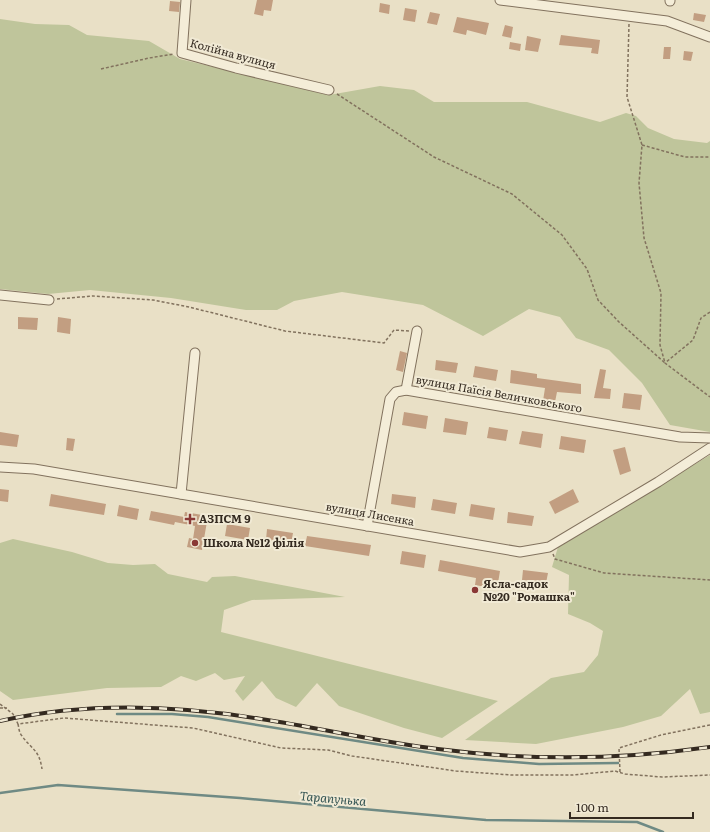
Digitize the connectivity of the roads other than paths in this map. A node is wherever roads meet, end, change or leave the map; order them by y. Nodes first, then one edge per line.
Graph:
1 (186, 0) edge
2 (500, 0) edge
3 (532, 2) edge
4 (710, 37) edge
5 (329, 90) road end
6 (0, 295) edge
7 (49, 300) road end
8 (417, 332) road end
9 (195, 353) dead end
10 (406, 390) junction
11 (710, 438) edge
12 (710, 448) edge
13 (0, 467) edge
14 (181, 494) junction
15 (367, 526) junction

1 - 5 street, Колійна вулиця
2 - 3 street
3 - 4 street
6 - 7 street
8 - 10 street
9 - 14 street
10 - 11 street, вулиця Паїсія Величковського
10 - 15 street, вулиця Паїсія Величковського
12 - 15 street, вулиця Лисенка
13 - 14 street, вулиця Лисенка
14 - 15 street, вулиця Лисенка

